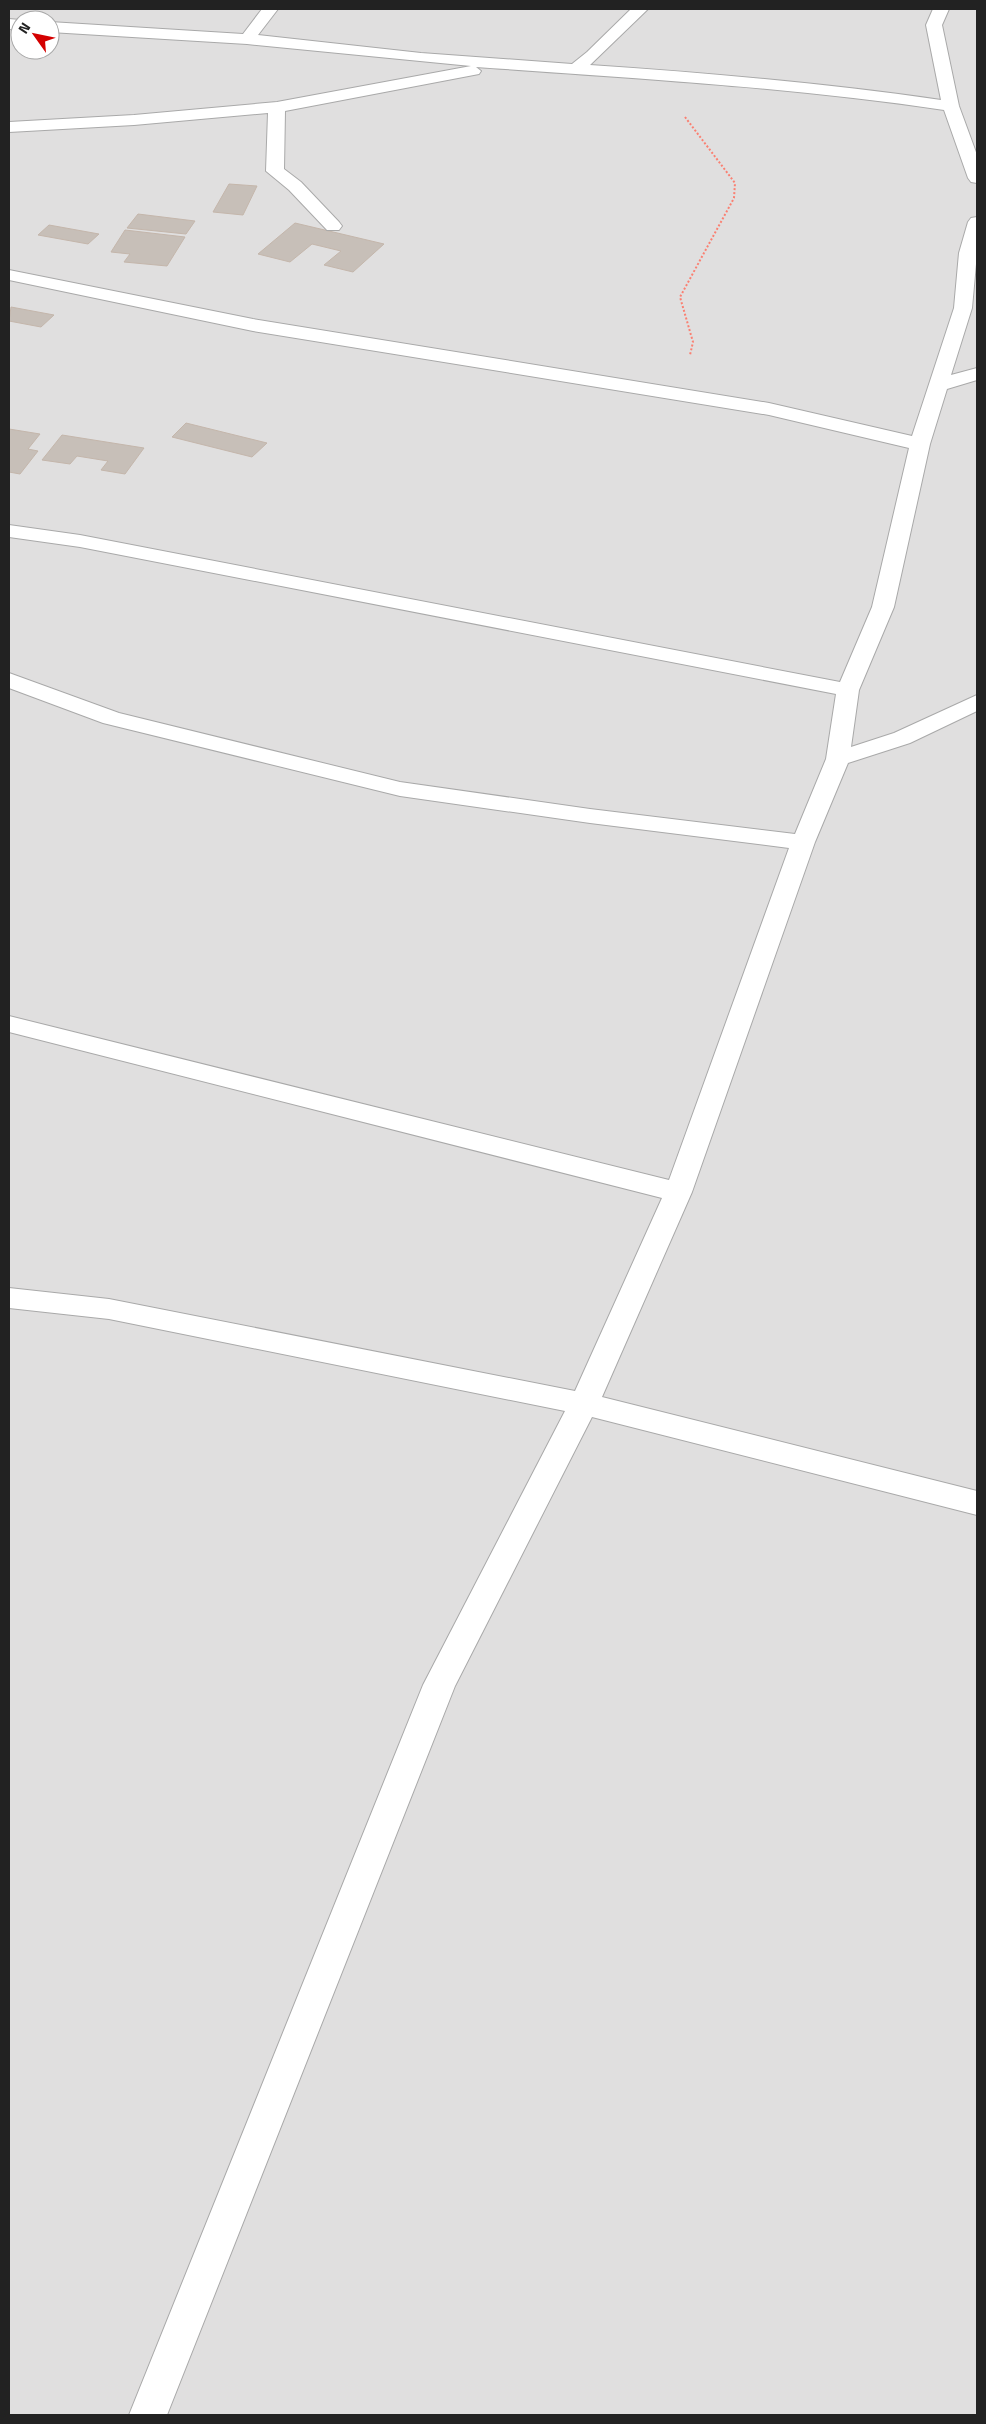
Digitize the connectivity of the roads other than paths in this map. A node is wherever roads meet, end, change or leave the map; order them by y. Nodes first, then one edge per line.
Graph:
1 (13, 9) edge
2 (270, 9) edge
3 (640, 9) edge
4 (941, 9) edge
5 (9, 14) edge
6 (60, 27) edge
7 (247, 39) junction
8 (517, 64) junction
9 (576, 68) junction
10 (951, 106) junction
11 (277, 107) junction
12 (9, 127) edge
13 (977, 178) edge
14 (977, 222) edge
15 (333, 226) dead end
16 (9, 275) edge
17 (977, 374) edge
18 (939, 385) junction
19 (920, 444) junction
20 (9, 531) edge
21 (9, 680) edge
22 (848, 690) junction
23 (977, 702) edge
24 (838, 759) junction
25 (803, 842) junction
26 (9, 1024) edge
27 (678, 1192) junction
28 (9, 1298) edge
29 (584, 1404) junction
30 (977, 1503) edge
31 (148, 2415) edge

1 - 5 street
2 - 7 street
3 - 9 street
4 - 10 street
6 - 7 street
7 - 8 street
8 - 9 street
8 - 11 street
9 - 10 street
10 - 13 street
11 - 12 street
11 - 15 street
14 - 18 street
16 - 19 street
17 - 18 street
18 - 19 street
19 - 22 street
20 - 22 street
21 - 25 street
22 - 24 street
23 - 24 street
24 - 25 street
25 - 27 street
26 - 27 street
27 - 29 street
28 - 29 street
29 - 30 street
29 - 31 street

